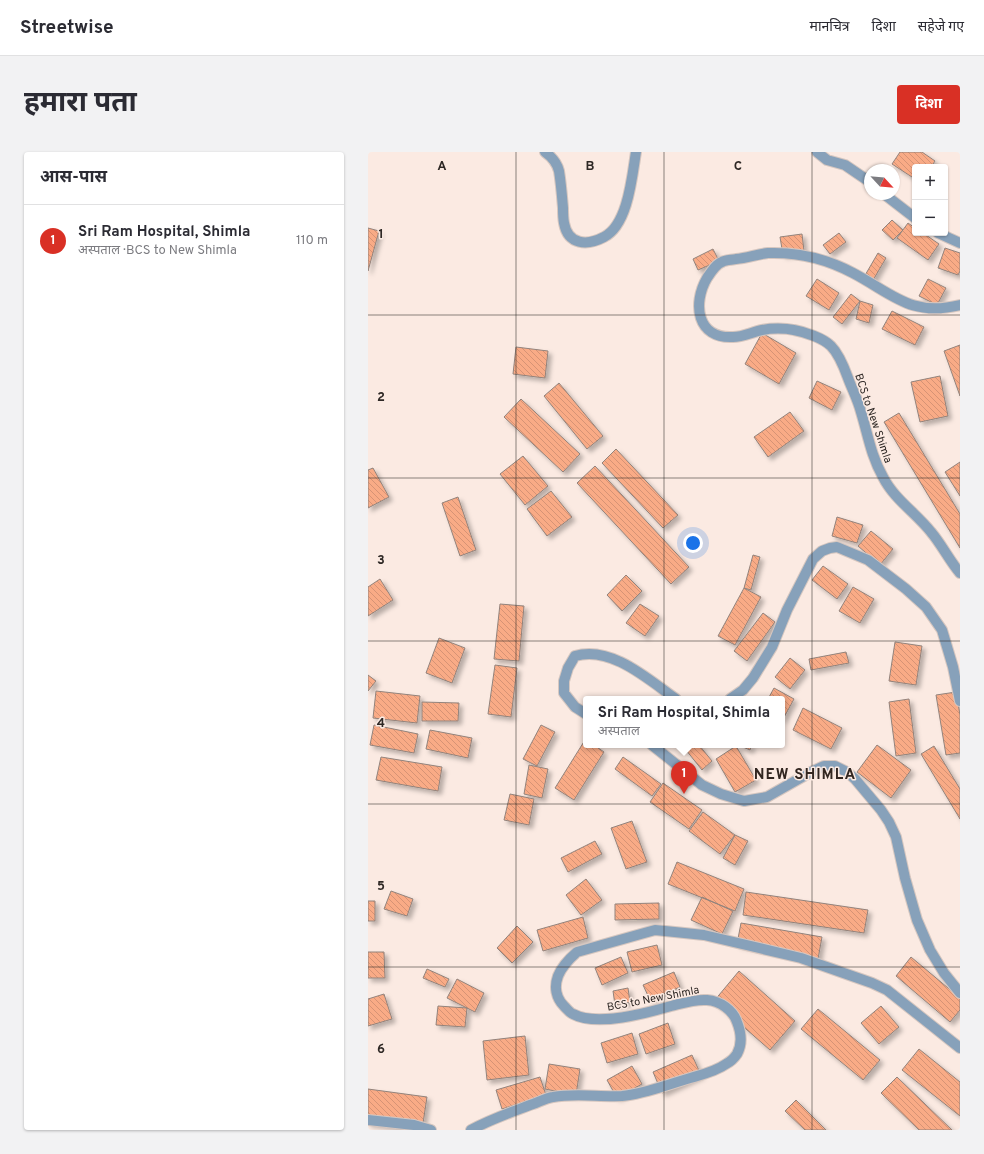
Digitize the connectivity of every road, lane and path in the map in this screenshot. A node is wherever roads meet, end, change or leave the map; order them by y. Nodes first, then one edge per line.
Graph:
1 (545, 152) edge
2 (636, 152) edge
3 (817, 152) edge
4 (864, 178) edge
5 (892, 200) edge
6 (912, 216) edge
7 (945, 236) edge
8 (960, 243) edge
9 (960, 305) edge
10 (960, 574) edge
11 (672, 696) edge
12 (734, 696) edge
13 (960, 701) edge
14 (583, 712) edge
15 (656, 748) edge
16 (960, 993) edge
17 (960, 1048) edge
18 (368, 1120) edge
19 (431, 1130) edge
20 (471, 1130) edge

1 - 2 street
3 - 4 street
5 - 6 street
7 - 8 street
9 - 10 street, BCS to New Shimla
11 - 14 street
12 - 13 street
15 - 16 street
17 - 20 street, BCS to New Shimla
18 - 19 street

